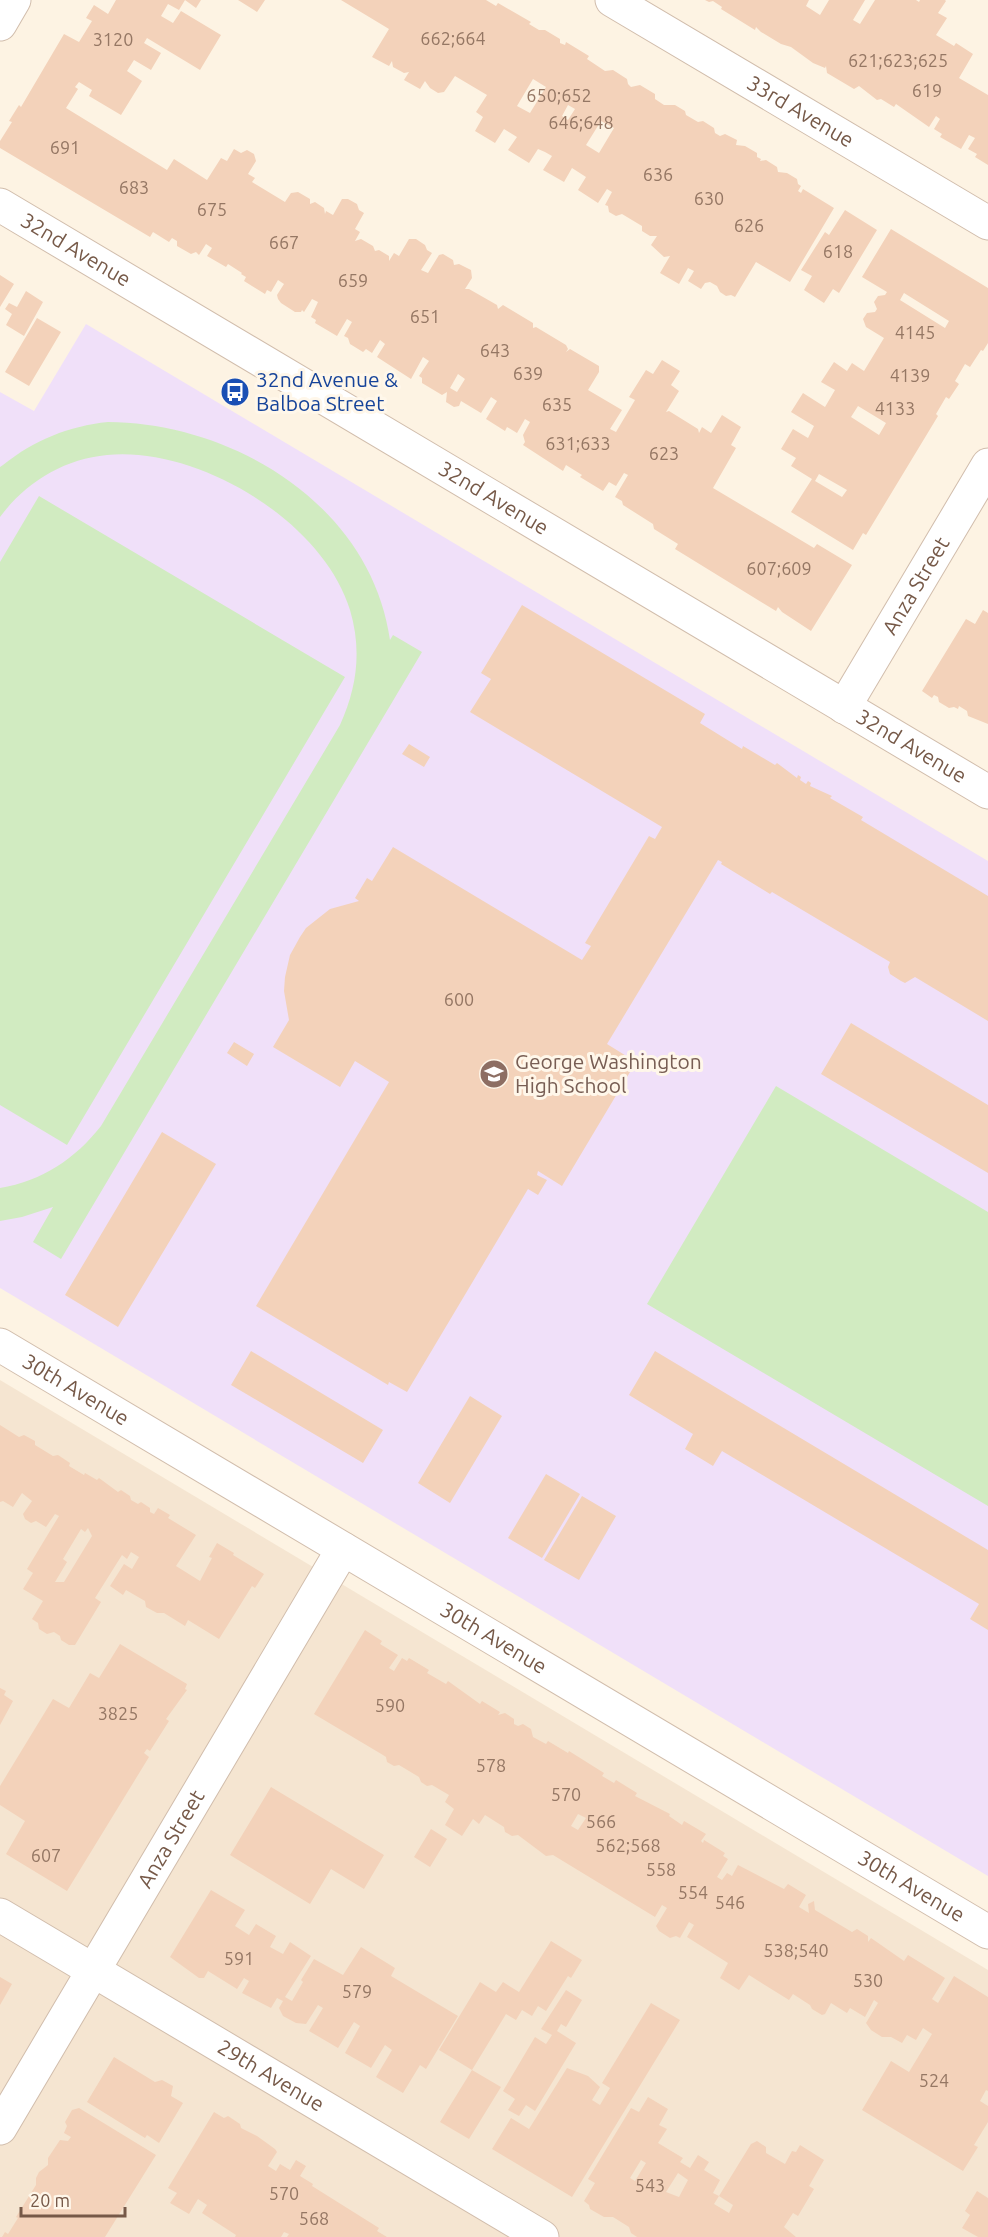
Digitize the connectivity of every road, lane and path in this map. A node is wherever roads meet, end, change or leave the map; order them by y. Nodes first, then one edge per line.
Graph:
1 (14, 0) edge
2 (612, 0) edge
3 (0, 24) edge
4 (0, 205) edge
5 (988, 223) edge
6 (988, 465) edge
7 (844, 707) junction
8 (988, 792) edge
9 (0, 1345) edge
10 (344, 1549) junction
11 (0, 1915) edge
12 (988, 1932) edge
13 (93, 1970) junction
14 (0, 2128) edge
15 (542, 2237) edge

1 - 3 street
2 - 5 street, 33rd Avenue
4 - 7 street, 32nd Avenue
6 - 7 street, Anza Street
7 - 8 street, 32nd Avenue
9 - 10 street, 30th Avenue
10 - 12 street, 30th Avenue
10 - 13 street, Anza Street
11 - 13 street, 29th Avenue
13 - 14 street, Anza Street
13 - 15 street, 29th Avenue

